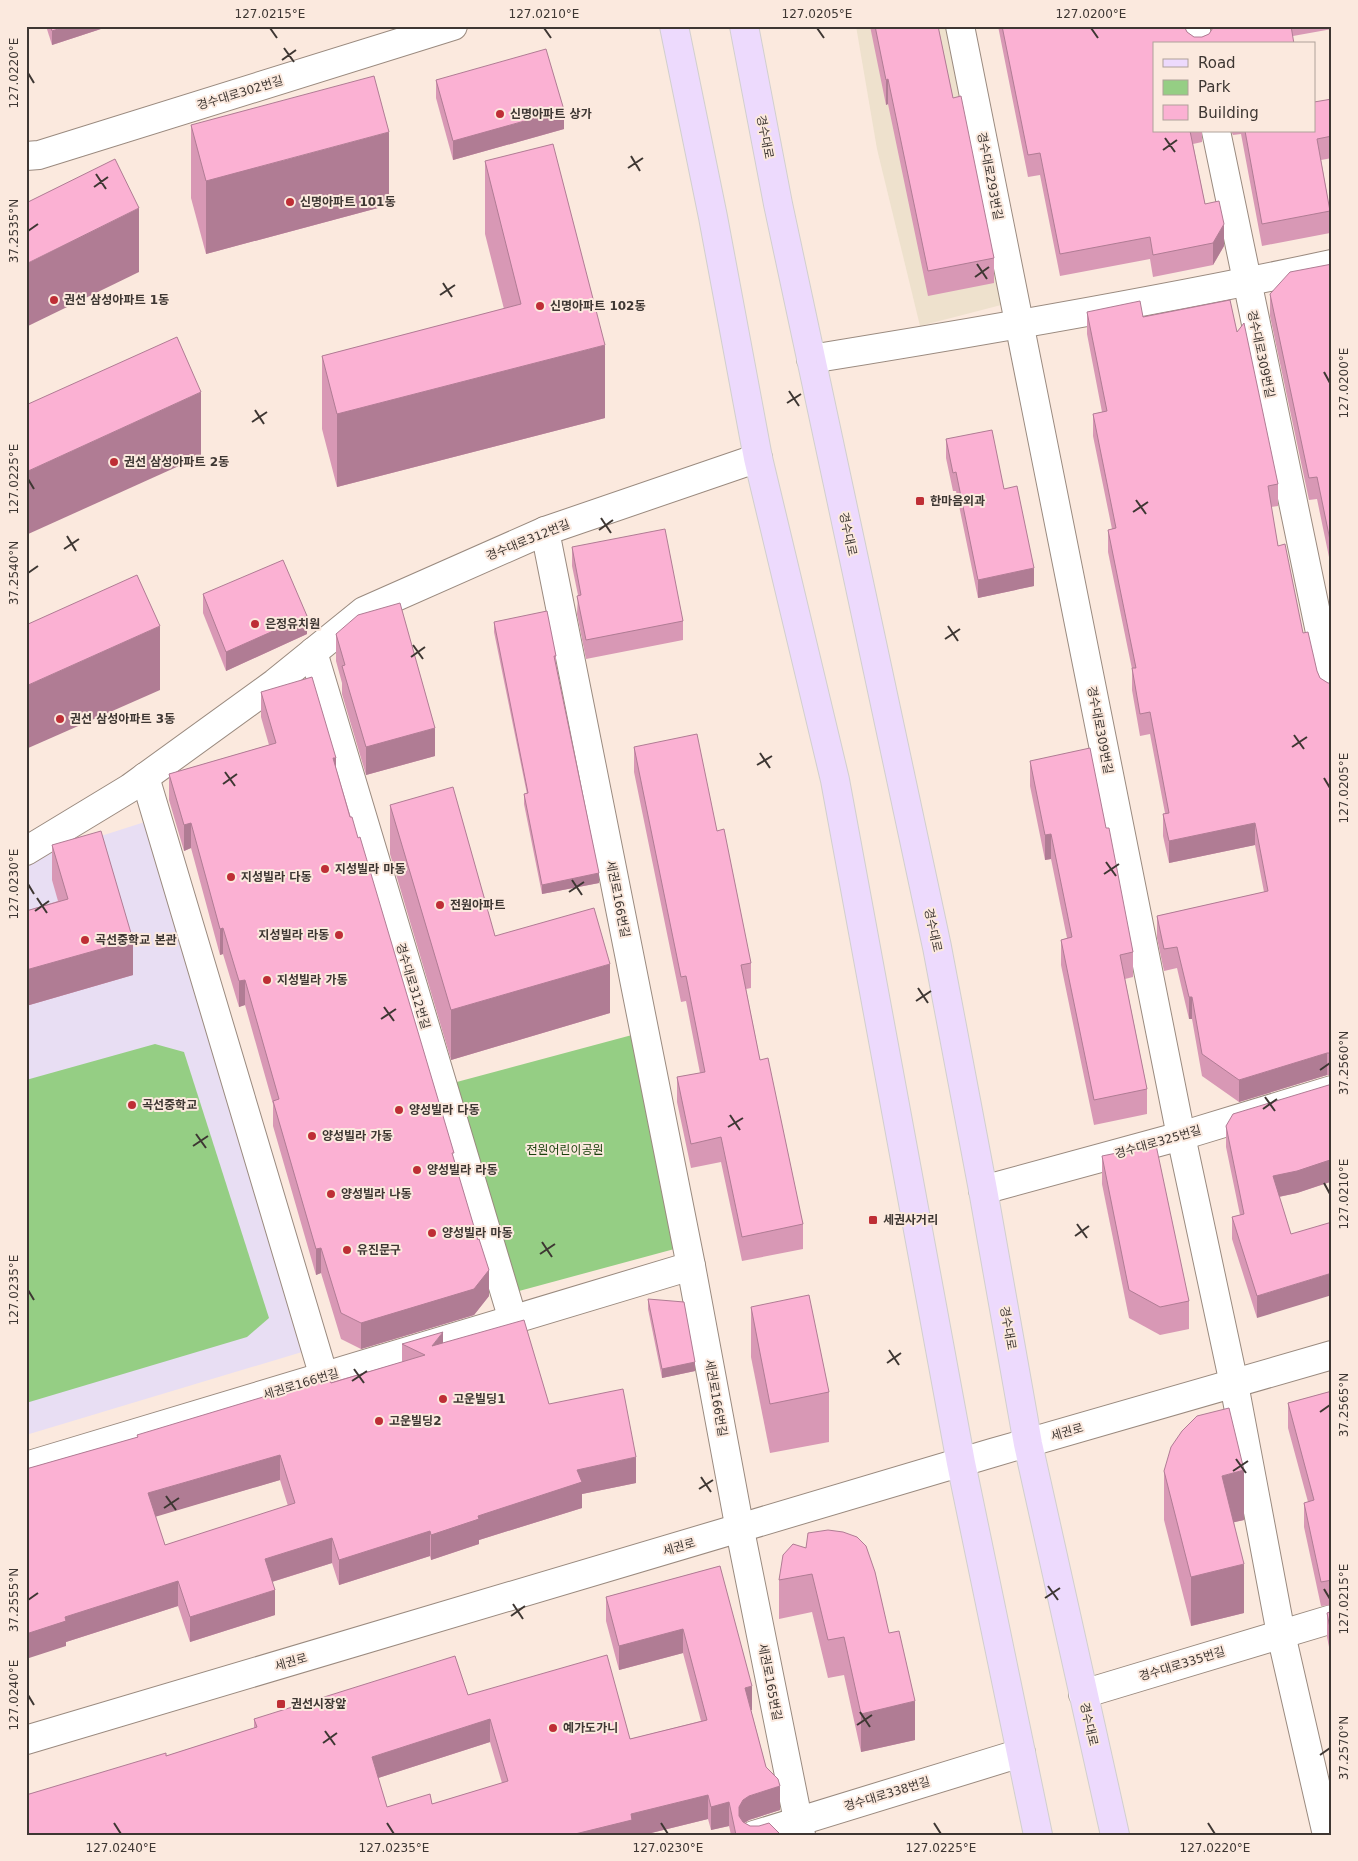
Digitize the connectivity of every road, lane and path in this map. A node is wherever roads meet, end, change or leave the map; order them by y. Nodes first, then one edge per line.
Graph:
1 (453, 26) edge
2 (674, 26) edge
3 (744, 26) edge
4 (960, 26) edge
5 (1195, 26) edge
6 (1199, 42) edge
7 (1216, 132) edge
8 (26, 156) edge
9 (1332, 264) edge
10 (1246, 282) junction
11 (1020, 325) junction
12 (811, 359) junction
13 (758, 458) junction
14 (544, 531) junction
15 (313, 652) junction
16 (1332, 690) edge
17 (145, 777) junction
18 (26, 851) edge
19 (1332, 1090) edge
20 (1181, 1136) junction
21 (983, 1190) junction
22 (691, 1266) junction
23 (513, 1320) junction
24 (1332, 1355) edge
25 (324, 1377) junction
26 (1234, 1384) junction
27 (1028, 1444) junction
28 (960, 1463) junction
29 (26, 1466) edge
30 (740, 1530) junction
31 (1332, 1619) edge
32 (1282, 1634) junction
33 (1082, 1694) junction
34 (26, 1740) edge
35 (1021, 1753) junction
36 (800, 1828) edge
37 (754, 1835) edge
38 (1038, 1835) edge
39 (1115, 1835) edge
40 (1327, 1835) edge

1 - 8 street, 경수대로302번길
2 - 13 main road
3 - 12 main road, 경수대로
4 - 11 street, 경수대로293번길
5 - 6 street
7 - 10 street
9 - 10 street
10 - 11 street
10 - 16 street, 경수대로309번길
11 - 12 street
11 - 20 street, 경수대로309번길
12 - 21 main road, 경수대로
13 - 14 street, 경수대로312번길
13 - 28 main road
14 - 15 street, 경수대로312번길
14 - 22 street, 세권로166번길
15 - 17 street, 경수대로312번길
15 - 23 street, 경수대로312번길
17 - 18 street, 경수대로312번길
17 - 25 street
19 - 20 street, 경수대로325번길
20 - 21 street, 경수대로325번길
20 - 26 street, 경수대로309번길
21 - 27 main road, 경수대로
22 - 23 street, 세권로166번길
22 - 30 street, 세권로166번길
23 - 25 street, 세권로166번길
24 - 26 street, 세권로
25 - 29 street, 세권로166번길
26 - 27 street, 세권로
26 - 32 street, 경수대로309번길
27 - 28 street, 세권로
27 - 33 main road, 경수대로
28 - 30 street, 세권로
28 - 35 main road
30 - 34 street, 세권로
30 - 36 street, 세권로165번길
31 - 32 street, 경수대로335번길
32 - 33 street, 경수대로335번길
32 - 40 street
33 - 39 main road, 경수대로
35 - 36 street, 경수대로338번길
35 - 38 main road
36 - 37 street, 경수대로338번길

